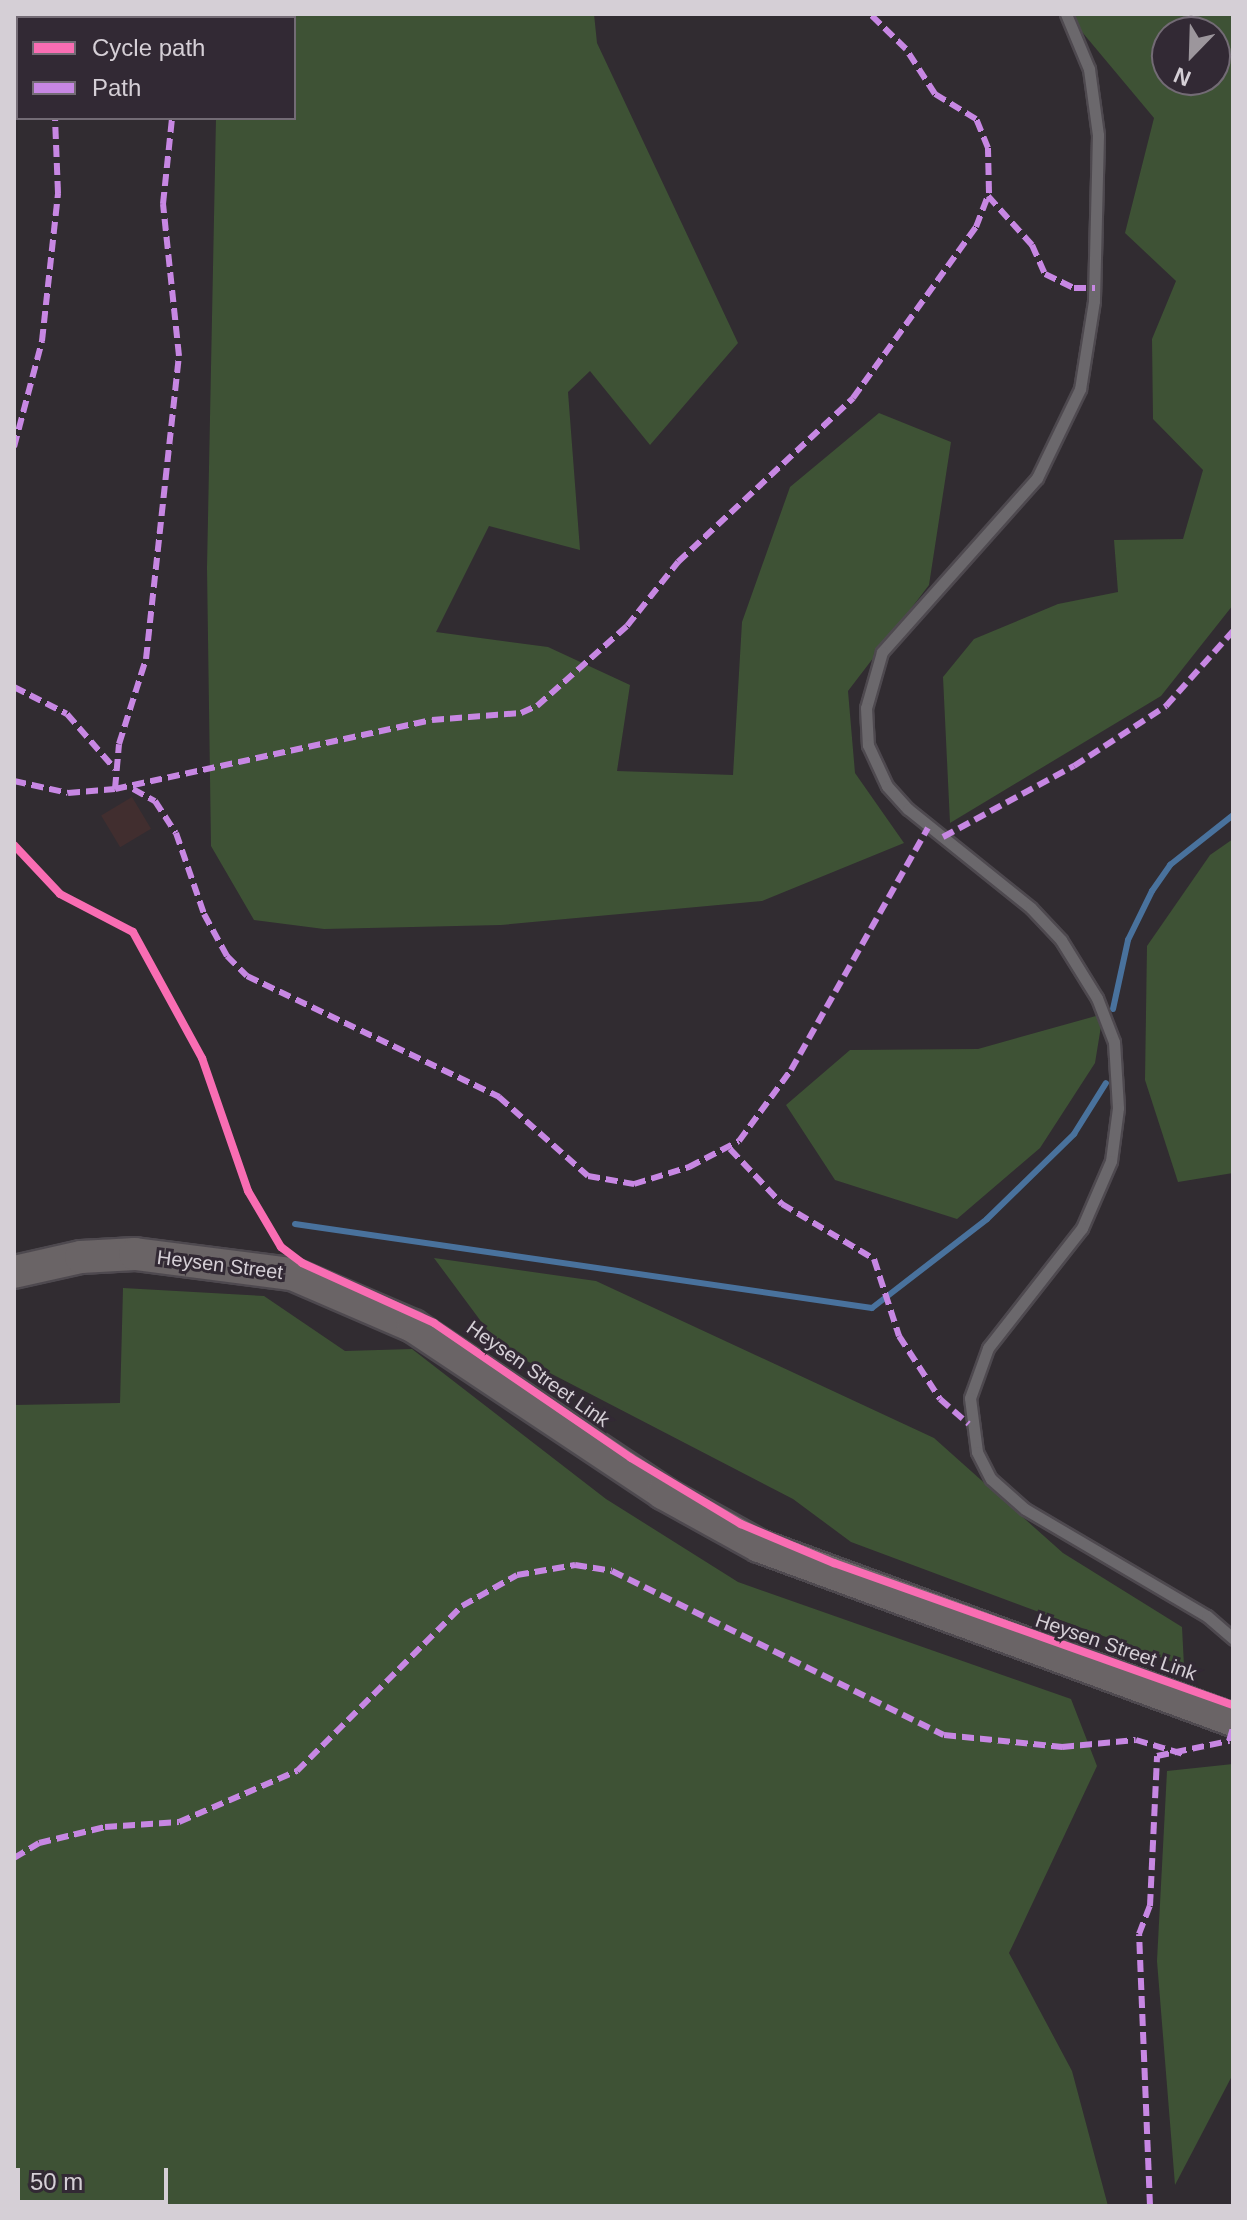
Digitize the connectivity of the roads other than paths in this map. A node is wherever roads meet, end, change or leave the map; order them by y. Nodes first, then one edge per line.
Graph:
1 (1066, 14) edge
2 (14, 1272) edge
3 (1233, 1639) edge
4 (1233, 1700) edge
5 (1233, 1711) edge
6 (1233, 1720) edge

1 - 3 lane
2 - 6 main road, Heysen Street
4 - 5 lane

